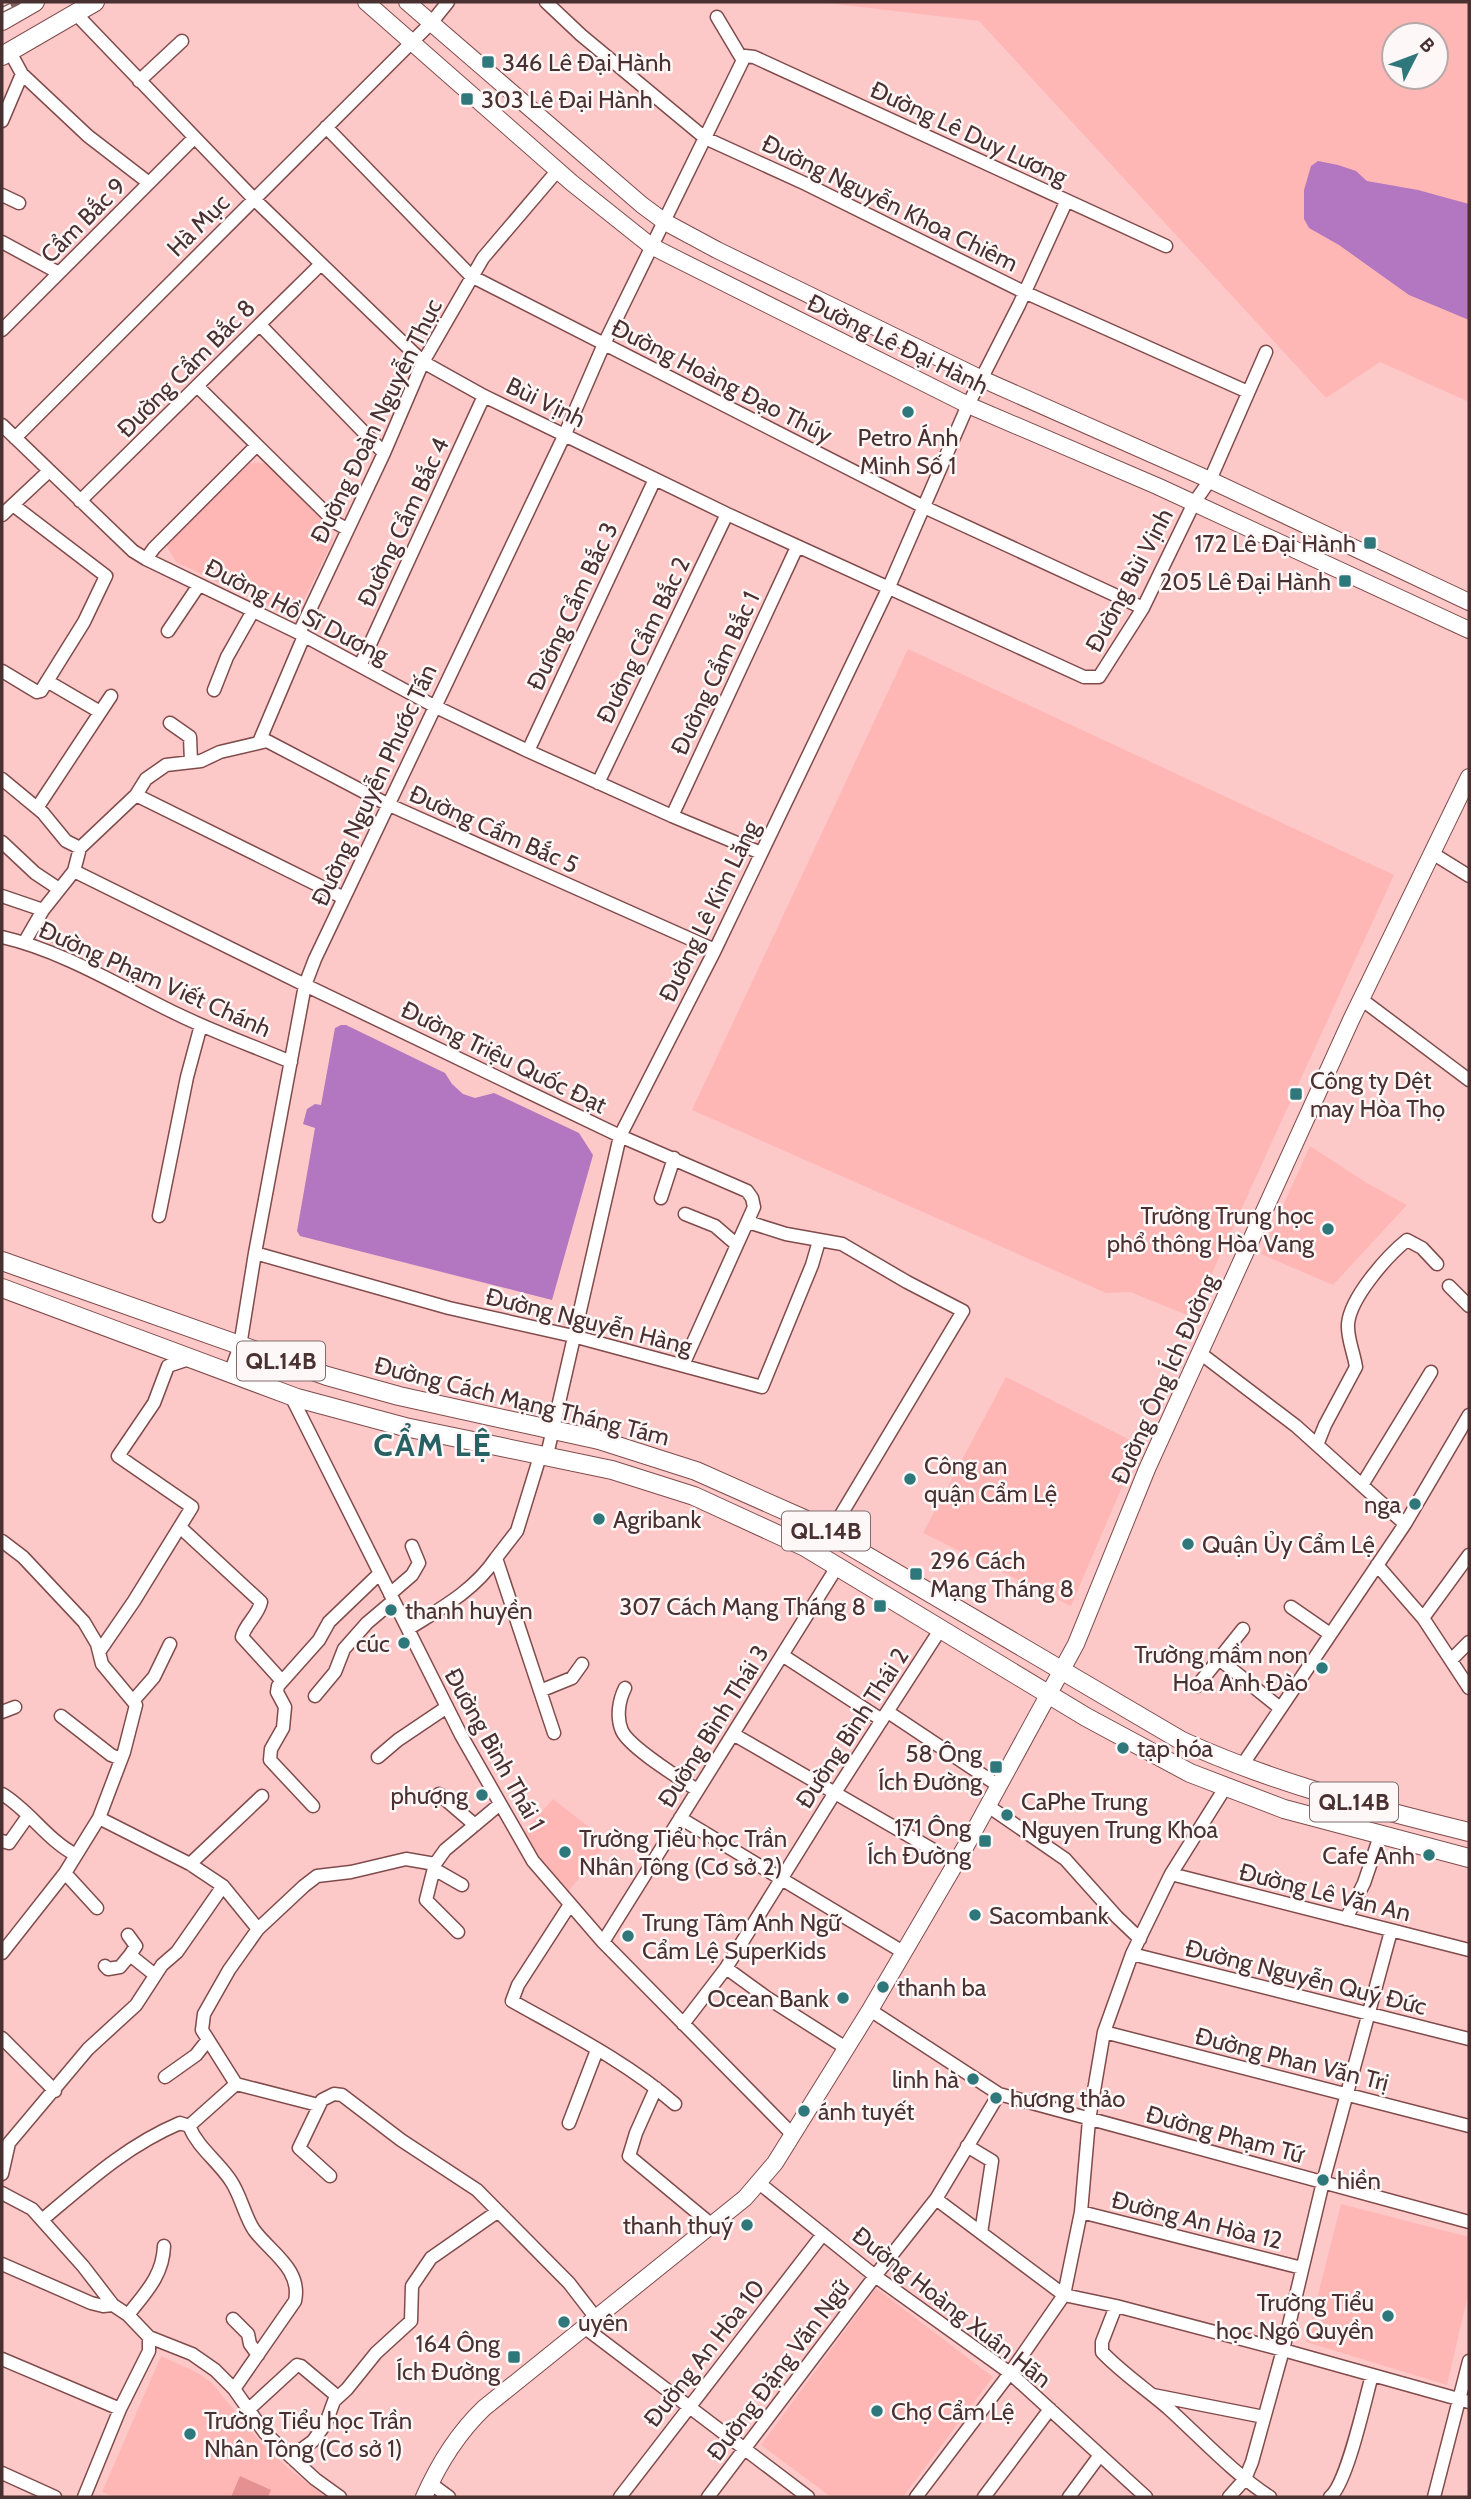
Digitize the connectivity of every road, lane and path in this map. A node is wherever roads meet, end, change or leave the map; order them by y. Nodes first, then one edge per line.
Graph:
1 (35, 2) edge
2 (94, 2) edge
3 (366, 2) edge
4 (407, 2) edge
5 (448, 2) edge
6 (546, 2) edge
7 (76, 14) junction
8 (717, 17) dead end
9 (2, 21) edge
10 (431, 23) junction
11 (183, 41) dead end
12 (412, 42) junction
13 (6, 54) edge
14 (748, 58) junction
15 (22, 74) junction
16 (139, 80) junction
17 (2, 121) edge
18 (326, 127) junction
19 (705, 138) junction
20 (194, 139) junction
21 (558, 170) junction
22 (149, 183) junction
23 (2, 195) edge
24 (254, 199) junction
25 (1066, 202) junction
26 (19, 203) dead end
27 (665, 222) junction
28 (2, 242) edge
29 (651, 246) junction
30 (1166, 246) dead end
31 (321, 264) junction
32 (59, 273) junction
33 (471, 276) junction
34 (1024, 292) junction
35 (260, 324) junction
36 (2, 330) edge
37 (604, 344) junction
38 (1266, 352) dead end
39 (423, 362) junction
40 (982, 379) junction
41 (197, 386) junction
42 (1248, 392) junction
43 (484, 396) junction
44 (968, 405) junction
45 (2, 425) edge
46 (565, 434) junction
47 (15, 438) junction
48 (257, 445) junction
49 (384, 453) junction
50 (49, 471) junction
51 (655, 479) junction
52 (1210, 480) junction
53 (80, 501) junction
54 (1194, 503) junction
55 (13, 505) junction
56 (923, 507) junction
57 (2, 514) edge
58 (727, 514) junction
59 (347, 529) junction
60 (797, 547) junction
61 (146, 559) junction
62 (199, 585) junction
63 (888, 589) junction
64 (1469, 602) edge
65 (1143, 608) junction
66 (253, 611) junction
67 (1469, 630) edge
68 (168, 631) dead end
69 (301, 635) junction
70 (360, 666) junction
71 (2, 671) edge
72 (1099, 677) joint
73 (47, 681) junction
74 (214, 690) dead end
75 (111, 696) dead end
76 (435, 706) junction
77 (100, 712) junction
78 (170, 723) dead end
79 (259, 742) junction
80 (528, 751) junction
81 (191, 762) junction
82 (1469, 777) edge
83 (2, 779) edge
84 (598, 783) junction
85 (136, 795) junction
86 (387, 804) junction
87 (37, 808) junction
88 (672, 816) junction
89 (2, 842) edge
90 (80, 848) junction
91 (761, 853) junction
92 (1432, 853) junction
93 (74, 871) junction
94 (1469, 876) edge
95 (60, 889) junction
96 (2, 897) edge
97 (344, 898) junction
98 (43, 910) junction
99 (2, 937) edge
100 (24, 943) junction
101 (715, 950) junction
102 (305, 985) junction
103 (1361, 999) junction
104 (201, 1025) junction
105 (291, 1062) junction
106 (1469, 1080) edge
107 (620, 1136) junction
108 (674, 1158) junction
109 (660, 1198) dead end
110 (685, 1214) dead end
111 (159, 1216) dead end
112 (748, 1222) junction
113 (819, 1241) junction
114 (737, 1245) junction
115 (255, 1253) junction
116 (2, 1261) edge
117 (1437, 1264) dead end
118 (1449, 1286) dead end
119 (2, 1288) edge
120 (1469, 1306) edge
121 (573, 1336) junction
122 (240, 1346) junction
123 (1200, 1353) junction
124 (190, 1359) junction
125 (683, 1365) junction
126 (1431, 1372) dead end
127 (230, 1373) junction
128 (291, 1395) junction
129 (1469, 1415) edge
130 (553, 1429) junction
131 (1317, 1445) junction
132 (544, 1454) junction
133 (1362, 1485) junction
134 (1405, 1524) junction
135 (180, 1527) junction
136 (830, 1533) junction
137 (2, 1541) edge
138 (412, 1546) dead end
139 (1469, 1555) edge
140 (496, 1558) junction
141 (1377, 1565) junction
142 (837, 1567) junction
143 (380, 1574) junction
144 (391, 1597) junction
145 (1291, 1606) dead end
146 (1423, 1618) junction
147 (408, 1629) junction
148 (1243, 1629) dead end
149 (940, 1630) junction
150 (1330, 1634) junction
151 (1469, 1642) edge
152 (170, 1644) dead end
153 (99, 1652) junction
154 (782, 1655) junction
155 (1219, 1659) junction
156 (1451, 1660) junction
157 (582, 1664) dead end
158 (1061, 1672) junction
159 (282, 1681) junction
160 (1197, 1686) dead end
161 (625, 1688) dead end
162 (1469, 1688) edge
163 (540, 1691) junction
164 (1049, 1695) junction
165 (315, 1696) dead end
166 (134, 1703) junction
167 (15, 1707) dead end
168 (447, 1707) junction
169 (1280, 1709) junction
170 (2, 1712) edge
171 (61, 1716) dead end
172 (885, 1716) junction
173 (554, 1733) dead end
174 (733, 1734) junction
175 (378, 1757) dead end
176 (121, 1759) junction
177 (1241, 1767) junction
178 (999, 1786) junction
179 (1225, 1788) junction
180 (697, 1790) junction
181 (2, 1794) edge
182 (439, 1794) dead end
183 (834, 1794) junction
184 (262, 1796) dead end
185 (500, 1804) junction
186 (313, 1805) dead end
187 (988, 1806) junction
188 (28, 1816) junction
189 (99, 1818) junction
190 (680, 1818) junction
191 (475, 1825) junction
192 (1469, 1832) edge
193 (1380, 1836) junction
194 (2, 1841) edge
195 (76, 1855) junction
196 (1469, 1858) edge
197 (956, 1863) junction
198 (190, 1864) junction
199 (434, 1866) junction
200 (65, 1873) junction
201 (1171, 1874) junction
202 (781, 1880) junction
203 (462, 1885) dead end
204 (223, 1886) junction
205 (569, 1906) junction
206 (97, 1908) dead end
207 (1346, 1919) junction
208 (258, 1929) junction
209 (1391, 1931) junction
210 (458, 1932) dead end
211 (128, 1935) dead end
212 (1140, 1940) junction
213 (603, 1942) junction
214 (1469, 1950) edge
215 (903, 1952) junction
216 (2, 1953) edge
217 (1132, 1954) junction
218 (130, 1955) junction
219 (105, 1966) dead end
220 (726, 1968) junction
221 (155, 1975) junction
222 (870, 2010) junction
223 (1370, 2015) junction
224 (683, 2024) junction
225 (1104, 2032) junction
226 (2, 2038) edge
227 (1469, 2039) edge
228 (208, 2041) junction
229 (846, 2048) junction
230 (597, 2050) junction
231 (165, 2077) dead end
232 (236, 2084) junction
233 (656, 2088) junction
234 (55, 2091) junction
235 (999, 2094) junction
236 (1348, 2095) junction
237 (675, 2104) dead end
238 (318, 2105) junction
239 (1089, 2120) junction
240 (569, 2123) dead end
241 (189, 2126) junction
242 (1469, 2126) edge
243 (792, 2134) junction
244 (967, 2146) junction
245 (2, 2174) edge
246 (330, 2176) dead end
247 (1323, 2182) junction
248 (759, 2183) junction
249 (2, 2193) edge
250 (936, 2199) junction
251 (497, 2212) junction
252 (1081, 2212) junction
253 (43, 2220) junction
254 (1469, 2221) edge
255 (712, 2225) junction
256 (981, 2233) junction
257 (823, 2234) junction
258 (164, 2246) dead end
259 (2, 2264) edge
260 (1302, 2268) junction
261 (875, 2276) junction
262 (1064, 2295) junction
263 (113, 2305) junction
264 (1116, 2306) junction
265 (128, 2315) junction
266 (233, 2319) dead end
267 (590, 2322) junction
268 (149, 2337) junction
269 (1283, 2350) junction
270 (258, 2354) junction
271 (2, 2359) edge
272 (1469, 2361) edge
273 (1010, 2373) junction
274 (1373, 2375) junction
275 (234, 2389) junction
276 (1153, 2395) junction
277 (338, 2397) junction
278 (1464, 2401) edge
279 (688, 2407) junction
280 (120, 2409) junction
281 (1050, 2409) junction
282 (248, 2410) junction
283 (1264, 2417) junction
284 (744, 2451) junction
285 (1100, 2455) junction
286 (291, 2457) junction
287 (2, 2473) edge
288 (1245, 2479) junction
289 (427, 2490) edge
290 (55, 2497) edge
291 (84, 2497) edge
292 (340, 2497) edge
293 (449, 2497) edge
294 (620, 2497) edge
295 (708, 2497) edge
296 (808, 2497) edge
297 (916, 2497) edge
298 (984, 2497) edge
299 (1069, 2497) edge
300 (1146, 2497) edge
301 (1229, 2497) edge
302 (1270, 2497) edge
303 (1330, 2497) edge
304 (1434, 2497) edge

1 - 9 highway
2 - 7 highway
3 - 12 main road, Đường Lê Đại Hành
4 - 10 main road, Đường Lê Đại Hành
5 - 10 street
6 - 19 street, Đường Nguyễn Khoa Chiêm
7 - 13 highway
7 - 16 street, Bùi Vịnh
8 - 14 street
10 - 12 street, Hà Mục
10 - 27 main road, Đường Lê Đại Hành
11 - 16 street
12 - 18 street, Hà Mục
12 - 21 main road, Đường Lê Đại Hành
13 - 15 street
14 - 19 street, Đường Nguyễn Phước Tấn
14 - 25 street, Đường Lê Duy Lương
15 - 17 street
15 - 22 street
16 - 20 street, Bùi Vịnh
18 - 24 street, Hà Mục
18 - 33 street, Đường Hoàng Đạo Thúy
19 - 27 street, Đường Nguyễn Phước Tấn
19 - 34 street, Đường Nguyễn Khoa Chiêm
20 - 22 street, Cẩm Bắc 9
20 - 24 street, Bùi Vịnh
21 - 29 main road, Đường Lê Đại Hành
21 - 33 street, Đường Đoàn Nguyễn Thục
22 - 32 street, Cẩm Bắc 9
23 - 26 street
24 - 31 street, Bùi Vịnh
24 - 47 street, Hà Mục
25 - 30 street, Đường Lê Duy Lương
25 - 34 street, Đường Lê Kim Lăng
27 - 29 street, Đường Nguyễn Phước Tấn
27 - 40 main road, Đường Lê Đại Hành
28 - 32 street
29 - 37 street, Đường Nguyễn Phước Tấn
29 - 44 main road, Đường Lê Đại Hành
31 - 35 street, Đường Cẩm Bắc 8
31 - 39 street, Bùi Vịnh
32 - 36 street, Cẩm Bắc 9
33 - 37 street, Đường Hoàng Đạo Thúy
33 - 39 street, Đường Đoàn Nguyễn Thục
34 - 40 street, Đường Lê Kim Lăng
34 - 42 street, Đường Nguyễn Khoa Chiêm
35 - 41 street, Đường Cẩm Bắc 8
35 - 49 street
37 - 46 street, Đường Nguyễn Phước Tấn
37 - 56 street, Đường Hoàng Đạo Thúy
38 - 42 street, Đường Bùi Vịnh
39 - 43 street, Bùi Vịnh
39 - 49 street, Đường Đoàn Nguyễn Thục
40 - 44 street, Đường Lê Kim Lăng
40 - 52 main road, Đường Lê Đại Hành
41 - 48 street
41 - 53 street, Đường Cẩm Bắc 8
42 - 52 street, Đường Bùi Vịnh
43 - 46 street, Bùi Vịnh
43 - 70 street, Đường Cẩm Bắc 4
44 - 54 main road, Đường Lê Đại Hành
44 - 56 street, Đường Lê Kim Lăng
45 - 47 street, Đường Hồ Sĩ Dương
46 - 51 street, Bùi Vịnh
46 - 76 street, Đường Nguyễn Phước Tấn
47 - 50 street, Đường Hồ Sĩ Dương
48 - 59 street
48 - 61 street
49 - 59 street, Đường Đoàn Nguyễn Thục
50 - 53 street, Đường Hồ Sĩ Dương
50 - 55 street
51 - 58 street, Bùi Vịnh
51 - 80 street, Đường Cẩm Bắc 3
52 - 54 street, Đường Bùi Vịnh
52 - 64 main road, Đường Lê Đại Hành
53 - 61 street, Đường Hồ Sĩ Dương
54 - 65 street, Đường Bùi Vịnh
54 - 67 main road, Đường Lê Đại Hành
55 - 57 street
55 - 73 street
56 - 63 street, Đường Lê Kim Lăng
56 - 65 street, Đường Hoàng Đạo Thúy
58 - 60 street, Bùi Vịnh
58 - 84 street, Đường Cẩm Bắc 2
59 - 69 street, Đường Đoàn Nguyễn Thục
60 - 63 street, Bùi Vịnh
60 - 88 street, Đường Cẩm Bắc 1
61 - 62 street, Đường Hồ Sĩ Dương
62 - 66 street, Đường Hồ Sĩ Dương
62 - 68 street
63 - 72 street, Bùi Vịnh
63 - 91 street, Đường Lê Kim Lăng
65 - 72 street, Đường Bùi Vịnh
66 - 69 street, Đường Hồ Sĩ Dương
66 - 74 street
69 - 70 street, Đường Hồ Sĩ Dương
69 - 79 street, Đường Đoàn Nguyễn Thục
70 - 76 street, Đường Hồ Sĩ Dương
71 - 73 street
73 - 77 street
75 - 77 street
76 - 80 street, Đường Hồ Sĩ Dương
76 - 86 street, Đường Nguyễn Phước Tấn
77 - 87 street
78 - 81 street
79 - 81 street
79 - 86 street, Đường Cẩm Bắc 5
80 - 84 street, Đường Hồ Sĩ Dương
81 - 85 street
82 - 92 main road, Đường Ông Ích Đường
83 - 87 street
84 - 88 street, Đường Hồ Sĩ Dương
85 - 90 street
85 - 97 street
86 - 97 street, Đường Nguyễn Phước Tấn
86 - 101 street, Đường Cẩm Bắc 5
87 - 90 street
88 - 91 street, Đường Hồ Sĩ Dương
89 - 95 street
90 - 93 street
91 - 101 street, Đường Lê Kim Lăng
92 - 94 street
92 - 103 main road, Đường Ông Ích Đường
93 - 95 street
93 - 102 street, Đường Triệu Quốc Đạt
95 - 98 street
96 - 98 street
97 - 102 street, Đường Nguyễn Phước Tấn
98 - 100 street
99 - 100 street, Đường Phạm Viết Chánh
100 - 104 street, Đường Phạm Viết Chánh
101 - 107 street, Đường Lê Kim Lăng
102 - 105 street, Đường Nguyễn Phước Tấn
102 - 107 street, Đường Triệu Quốc Đạt
103 - 106 street
103 - 123 main road, Đường Ông Ích Đường
104 - 105 street, Đường Phạm Viết Chánh
104 - 111 street
105 - 115 street, Đường Nguyễn Phước Tấn
107 - 108 street, Đường Triệu Quốc Đạt
107 - 121 street, Đường Lê Kim Lăng
108 - 109 street
108 - 112 street, Đường Triệu Quốc Đạt
110 - 114 street
112 - 113 street
112 - 114 street, Đường Triệu Quốc Đạt
113 - 125 street, Đường Nguyễn Hàng
113 - 136 street
114 - 125 street, Đường Triệu Quốc Đạt
115 - 121 street, Đường Nguyễn Hàng
115 - 122 street, Đường Nguyễn Phước Tấn
116 - 122 highway, Đường Cách Mạng Tháng Tám / QL.14B
117 - 131 street
118 - 120 street
119 - 124 highway, Đường Cách Mạng Tháng Tám / QL.14B
121 - 125 street, Đường Nguyễn Hàng
121 - 130 street, Đường Lê Kim Lăng
122 - 127 street, Đường Nguyễn Phước Tấn
122 - 130 highway, Đường Cách Mạng Tháng Tám / QL.14B
123 - 131 street
123 - 158 main road, Đường Ông Ích Đường
124 - 127 highway, Đường Cách Mạng Tháng Tám / QL.14B
124 - 135 street
126 - 133 street
127 - 128 highway, Đường Cách Mạng Tháng Tám / QL.14B
128 - 132 highway, Đường Cách Mạng Tháng Tám / QL.14B
128 - 143 street, Đường Bình Thái 1
129 - 134 street
130 - 132 street, Đường Lê Kim Lăng
130 - 136 highway, Đường Cách Mạng Tháng Tám / QL.14B
131 - 133 street
132 - 140 street, Đường Lê Kim Lăng
132 - 142 highway, Đường Cách Mạng Tháng Tám / QL.14B
133 - 134 street
134 - 141 street
135 - 153 street
135 - 159 street
136 - 158 highway, Đường Cách Mạng Tháng Tám / QL.14B
137 - 153 street
138 - 144 street
139 - 146 street
140 - 147 street, Đường Lê Kim Lăng
140 - 163 street
141 - 146 street
141 - 150 street
142 - 149 highway, Đường Cách Mạng Tháng Tám / QL.14B
142 - 154 street, Đường Bình Thái 3
143 - 144 street, Đường Bình Thái 1
143 - 159 street
144 - 147 street, Đường Bình Thái 1
144 - 165 street
145 - 150 street
146 - 156 street
147 - 168 street, Đường Bình Thái 1
148 - 155 street
149 - 164 highway, Đường Cách Mạng Tháng Tám / QL.14B
149 - 172 street, Đường Bình Thái 2
150 - 169 street
151 - 156 street
152 - 166 street
153 - 166 street
154 - 172 street
154 - 174 street, Đường Bình Thái 3
155 - 160 street
155 - 169 street
156 - 162 street
157 - 163 street
158 - 164 main road, Đường Ông Ích Đường
158 - 177 highway, Đường Cách Mạng Tháng Tám / QL.14B
159 - 186 street
161 - 180 street
163 - 173 street
164 - 178 main road, Đường Ông Ích Đường
164 - 179 highway, Đường Cách Mạng Tháng Tám / QL.14B
166 - 176 street
167 - 170 street
168 - 175 street
168 - 185 street, Đường Bình Thái 1
169 - 177 street
171 - 176 street
172 - 178 street
172 - 183 street, Đường Bình Thái 2
174 - 180 street, Đường Bình Thái 3
174 - 183 street
176 - 189 street
177 - 192 highway, Đường Cách Mạng Tháng Tám / QL.14B
178 - 187 main road, Đường Ông Ích Đường
179 - 193 highway, Đường Cách Mạng Tháng Tám / QL.14B
179 - 201 street
180 - 190 street, Đường Bình Thái 3
181 - 188 street
182 - 191 street
183 - 197 street
183 - 202 street, Đường Bình Thái 2
184 - 198 street
185 - 191 street
185 - 205 street, Đường Bình Thái 1
187 - 197 main road, Đường Ông Ích Đường
187 - 212 street
188 - 194 street
188 - 195 street
189 - 195 street
189 - 198 street
190 - 202 street
190 - 213 street, Đường Bình Thái 3
191 - 199 street
193 - 196 highway, Đường Cách Mạng Tháng Tám / QL.14B
193 - 207 street
195 - 200 street
197 - 215 main road, Đường Ông Ích Đường
198 - 204 street
199 - 203 street
199 - 208 street
199 - 210 street
200 - 206 street
200 - 216 street
201 - 207 street, Đường Lê Văn An
201 - 212 street
202 - 215 street
202 - 220 street, Đường Bình Thái 2
204 - 208 street
204 - 221 street
205 - 213 street, Đường Bình Thái 1
205 - 230 street
207 - 209 street, Đường Lê Văn An
208 - 228 street
209 - 214 street, Đường Lê Văn An
209 - 223 street
211 - 218 street
212 - 217 street
213 - 224 street, Đường Bình Thái 1
215 - 222 main road, Đường Ông Ích Đường
217 - 223 street, Đường Nguyễn Quý Đức
217 - 225 street
218 - 219 street
218 - 221 street
220 - 224 street, Đường Bình Thái 2
220 - 229 street
221 - 234 street
222 - 229 main road, Đường Ông Ích Đường
222 - 235 street, Đường Phạm Tứ
223 - 227 street, Đường Nguyễn Quý Đức
223 - 236 street
224 - 243 street, Đường Bình Thái 1
225 - 236 street, Đường Phan Văn Trị
225 - 239 street
226 - 234 street
228 - 231 street
228 - 232 street
229 - 243 main road, Đường Ông Ích Đường
230 - 233 street
230 - 240 street
232 - 238 street
232 - 241 street
233 - 237 street
233 - 255 street
234 - 245 street
235 - 239 street, Đường Phạm Tứ
235 - 244 street, Đường Đặng Văn Ngữ
236 - 242 street, Đường Phan Văn Trị
236 - 247 street
238 - 246 street
238 - 251 street
239 - 247 street, Đường Phạm Tứ
239 - 252 street
241 - 253 street
241 - 270 street
243 - 248 main road, Đường Ông Ích Đường
244 - 250 street, Đường Đặng Văn Ngữ
244 - 256 street
247 - 254 street, Đường Phạm Tứ
247 - 260 street
248 - 255 main road, Đường Ông Ích Đường
248 - 257 street, Đường Hoàng Xuân Hãn
249 - 253 street
250 - 256 street
250 - 261 street, Đường Đặng Văn Ngữ
251 - 267 street
251 - 277 street
252 - 260 street, Đường An Hòa 12
252 - 262 street
253 - 263 street
255 - 267 main road, Đường Ông Ích Đường
256 - 262 street
257 - 261 street, Đường Hoàng Xuân Hãn
257 - 279 street, Đường An Hòa 10
258 - 265 street
259 - 263 street
260 - 269 street
261 - 273 street, Đường Hoàng Xuân Hãn
261 - 284 street, Đường Đặng Văn Ngữ
262 - 264 street
262 - 273 street
263 - 265 street
264 - 269 street
264 - 276 street
265 - 268 street
266 - 270 street
267 - 279 street
267 - 289 main road, Đường Ông Ích Đường
268 - 275 street
268 - 280 street
269 - 274 street
269 - 283 street
270 - 275 street
271 - 280 street
272 - 278 street
273 - 281 street, Đường Hoàng Xuân Hãn
273 - 297 street
274 - 278 street
274 - 303 street
275 - 282 street
276 - 283 street
276 - 288 street
277 - 282 street
277 - 286 street
278 - 304 street
279 - 284 street
279 - 294 street, Đường An Hòa 10
280 - 291 street
281 - 285 street, Đường Hoàng Xuân Hãn
281 - 298 street
282 - 286 street
283 - 288 street
284 - 295 street, Đường Đặng Văn Ngữ
284 - 296 street
285 - 299 street
285 - 300 street, Đường Hoàng Xuân Hãn
286 - 292 street
287 - 290 street
288 - 301 street
288 - 302 street
289 - 293 street

